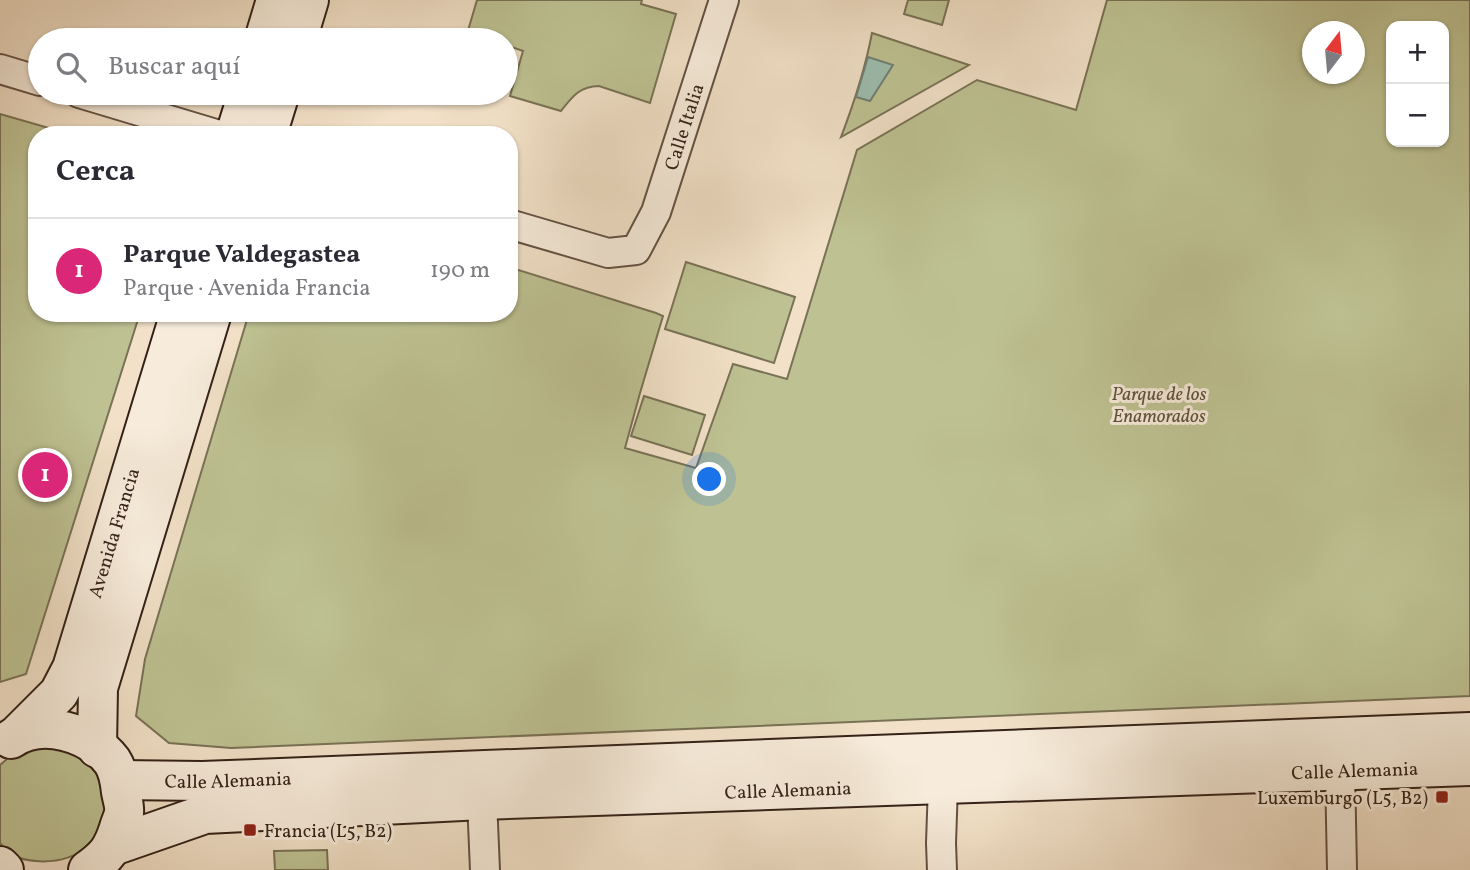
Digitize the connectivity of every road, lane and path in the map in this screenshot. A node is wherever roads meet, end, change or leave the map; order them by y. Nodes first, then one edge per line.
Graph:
1 (276, 0) edge
2 (309, 0) edge
3 (724, 0) edge
4 (268, 28) edge
5 (301, 28) edge
6 (0, 69) edge
7 (28, 77) edge
8 (119, 105) edge
9 (244, 105) edge
10 (277, 105) edge
11 (189, 126) edge
12 (238, 126) edge
13 (270, 126) edge
14 (518, 227) edge
15 (177, 322) edge
16 (209, 322) edge
17 (1470, 732) edge
18 (8, 740) edge
19 (97, 748) junction
20 (1470, 766) edge
21 (1340, 771) junction
22 (120, 780) junction
23 (943, 785) junction
24 (482, 800) junction
25 (100, 858) edge
26 (0, 866) edge
27 (5, 870) edge
28 (485, 870) edge
29 (942, 870) edge
30 (1342, 870) edge

1 - 4 main road
2 - 5 main road
3 - 14 street, Calle Italia
6 - 7 street
8 - 11 street
9 - 12 main road
10 - 13 main road
15 - 18 main road, Avenida Francia
16 - 19 main road, Avenida Francia
17 - 22 main road, Calle Alemania
18 - 19 main road
19 - 22 main road
20 - 21 main road, Calle Alemania
21 - 23 main road, Calle Alemania
21 - 30 street
22 - 25 main road
23 - 24 main road, Calle Alemania
23 - 29 street
24 - 25 main road, Calle Alemania
24 - 28 street
26 - 27 main road

